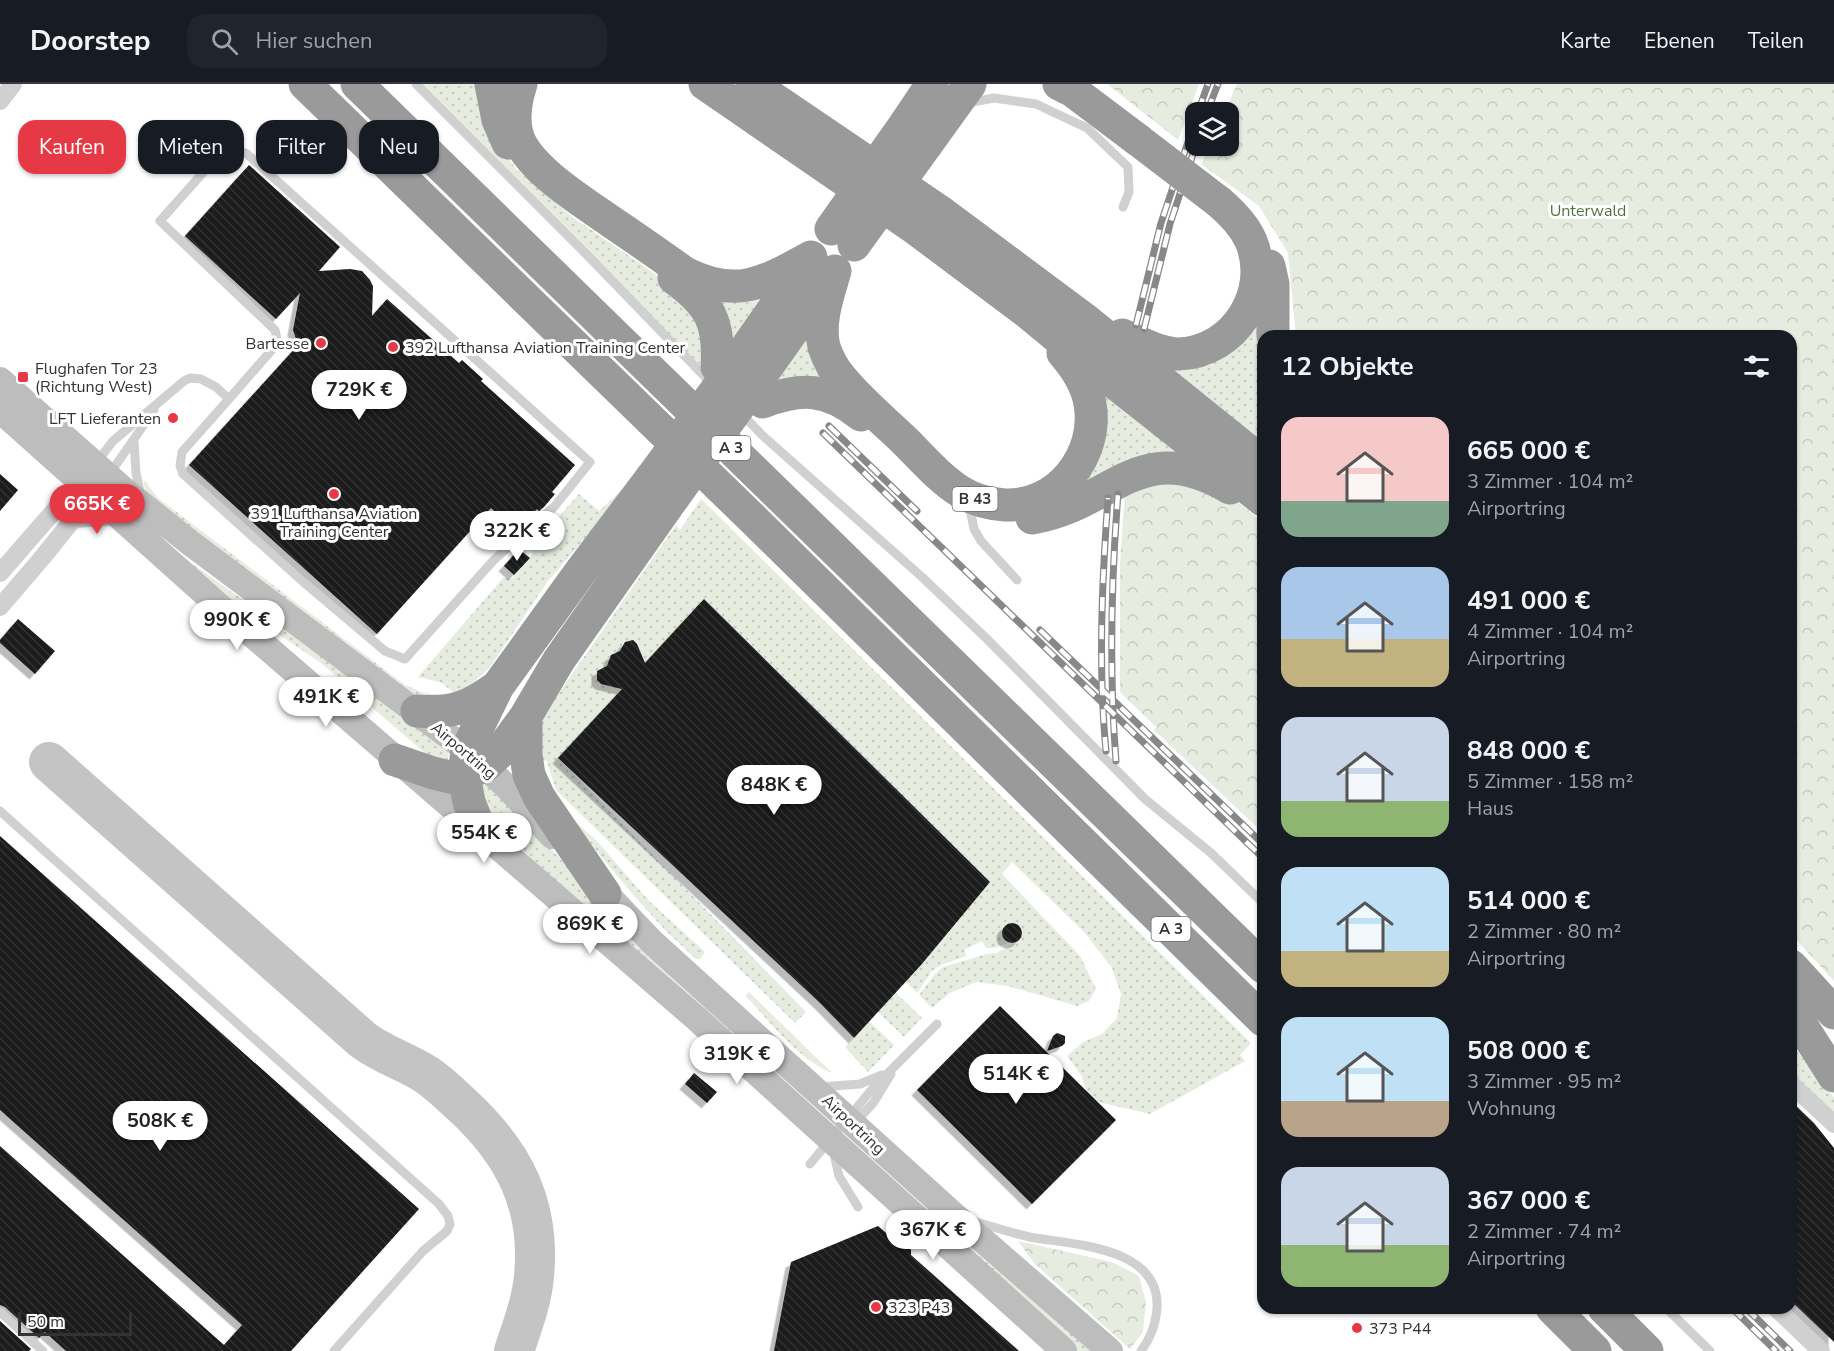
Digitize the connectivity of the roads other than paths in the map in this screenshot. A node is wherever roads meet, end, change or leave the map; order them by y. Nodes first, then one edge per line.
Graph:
1 (13, 84) edge
2 (305, 84) edge
3 (357, 84) edge
4 (416, 84) edge
5 (491, 84) edge
6 (521, 84) edge
7 (705, 84) edge
8 (752, 84) edge
9 (997, 84) edge
10 (1059, 84) edge
11 (1082, 84) edge
12 (952, 91) edge
13 (0, 101) edge
14 (1140, 135) junction
15 (1221, 197) junction
16 (1123, 207) dead end
17 (823, 264) junction
18 (1027, 312) junction
19 (1087, 321) junction
20 (1273, 330) edge
21 (0, 380) edge
22 (731, 393) junction
23 (228, 399) junction
24 (158, 403) junction
25 (0, 410) edge
26 (134, 442) junction
27 (1257, 459) edge
28 (94, 479) junction
29 (663, 488) junction
30 (1257, 495) edge
31 (1257, 505) edge
32 (145, 507) junction
33 (970, 509) junction
34 (119, 516) junction
35 (73, 519) junction
36 (0, 573) edge
37 (1017, 580) dead end
38 (0, 607) edge
39 (498, 686) junction
40 (417, 711) junction
41 (526, 716) junction
42 (395, 760) junction
43 (472, 764) junction
44 (0, 811) edge
45 (482, 835) junction
46 (605, 894) junction
47 (1257, 897) edge
48 (1257, 962) edge
49 (1797, 973) edge
50 (1797, 1010) edge
51 (1834, 1013) edge
52 (1257, 1014) edge
53 (1797, 1019) edge
54 (937, 1024) dead end
55 (1834, 1050) edge
56 (897, 1064) junction
57 (890, 1072) junction
58 (1834, 1076) edge
59 (815, 1088) junction
60 (1797, 1090) edge
61 (851, 1121) junction
62 (1834, 1125) edge
63 (830, 1139) junction
64 (810, 1164) dead end
65 (858, 1207) dead end
66 (956, 1216) junction
67 (0, 1312) edge
68 (1558, 1314) edge
69 (1610, 1314) edge
70 (1672, 1314) edge
71 (1782, 1314) edge
72 (44, 1351) edge
73 (334, 1351) edge
74 (1064, 1351) edge
75 (1110, 1351) edge
76 (1141, 1351) edge
77 (1595, 1351) edge
78 (1647, 1351) edge
79 (1710, 1351) edge
80 (1821, 1351) edge

1 - 13 street
2 - 52 highway, A 3
3 - 48 highway, A 3
4 - 22 lane
5 - 22 highway
6 - 17 highway, B 43
7 - 18 highway, B 43
8 - 19 highway
9 - 12 highway
10 - 14 highway
11 - 14 highway
12 - 16 lane
12 - 17 highway, B 43, bridge
14 - 15 highway, bridge
15 - 19 highway
15 - 20 highway
17 - 18 highway, B 43
17 - 22 highway, B 43
18 - 30 highway, B 43
19 - 27 highway
21 - 28 street, Airportring
22 - 29 highway, B 43, bridge
22 - 33 highway, B 43
22 - 47 lane
23 - 23 lane
23 - 24 lane
24 - 26 lane
24 - 28 lane
25 - 28 street, Airportring
26 - 28 lane
26 - 32 lane
28 - 32 street, Airportring
28 - 34 street, Airportring
28 - 35 street
28 - 36 street
29 - 39 highway, B 43
29 - 41 highway, B 43
31 - 33 highway, B 43
32 - 40 street, Airportring
33 - 37 lane
34 - 35 street
34 - 42 street, Airportring
35 - 38 street
39 - 40 highway
39 - 43 highway, B 43
40 - 43 street, Airportring
41 - 43 highway, B 43
41 - 46 highway
42 - 43 highway
42 - 45 street, Airportring
43 - 45 highway
43 - 46 street, Airportring
44 - 73 lane
45 - 63 street, Airportring
46 - 59 street, Airportring
49 - 51 highway
50 - 55 highway
53 - 58 highway
54 - 56 lane
56 - 57 lane
56 - 61 lane
57 - 59 lane
57 - 61 lane
59 - 61 street, Airportring
60 - 62 street
61 - 63 lane
61 - 66 street, Airportring
63 - 64 lane
63 - 65 lane
63 - 74 street, Airportring
66 - 75 street, Airportring
66 - 76 lane
67 - 72 lane
68 - 77 highway
69 - 78 highway
70 - 79 lane
71 - 80 street

